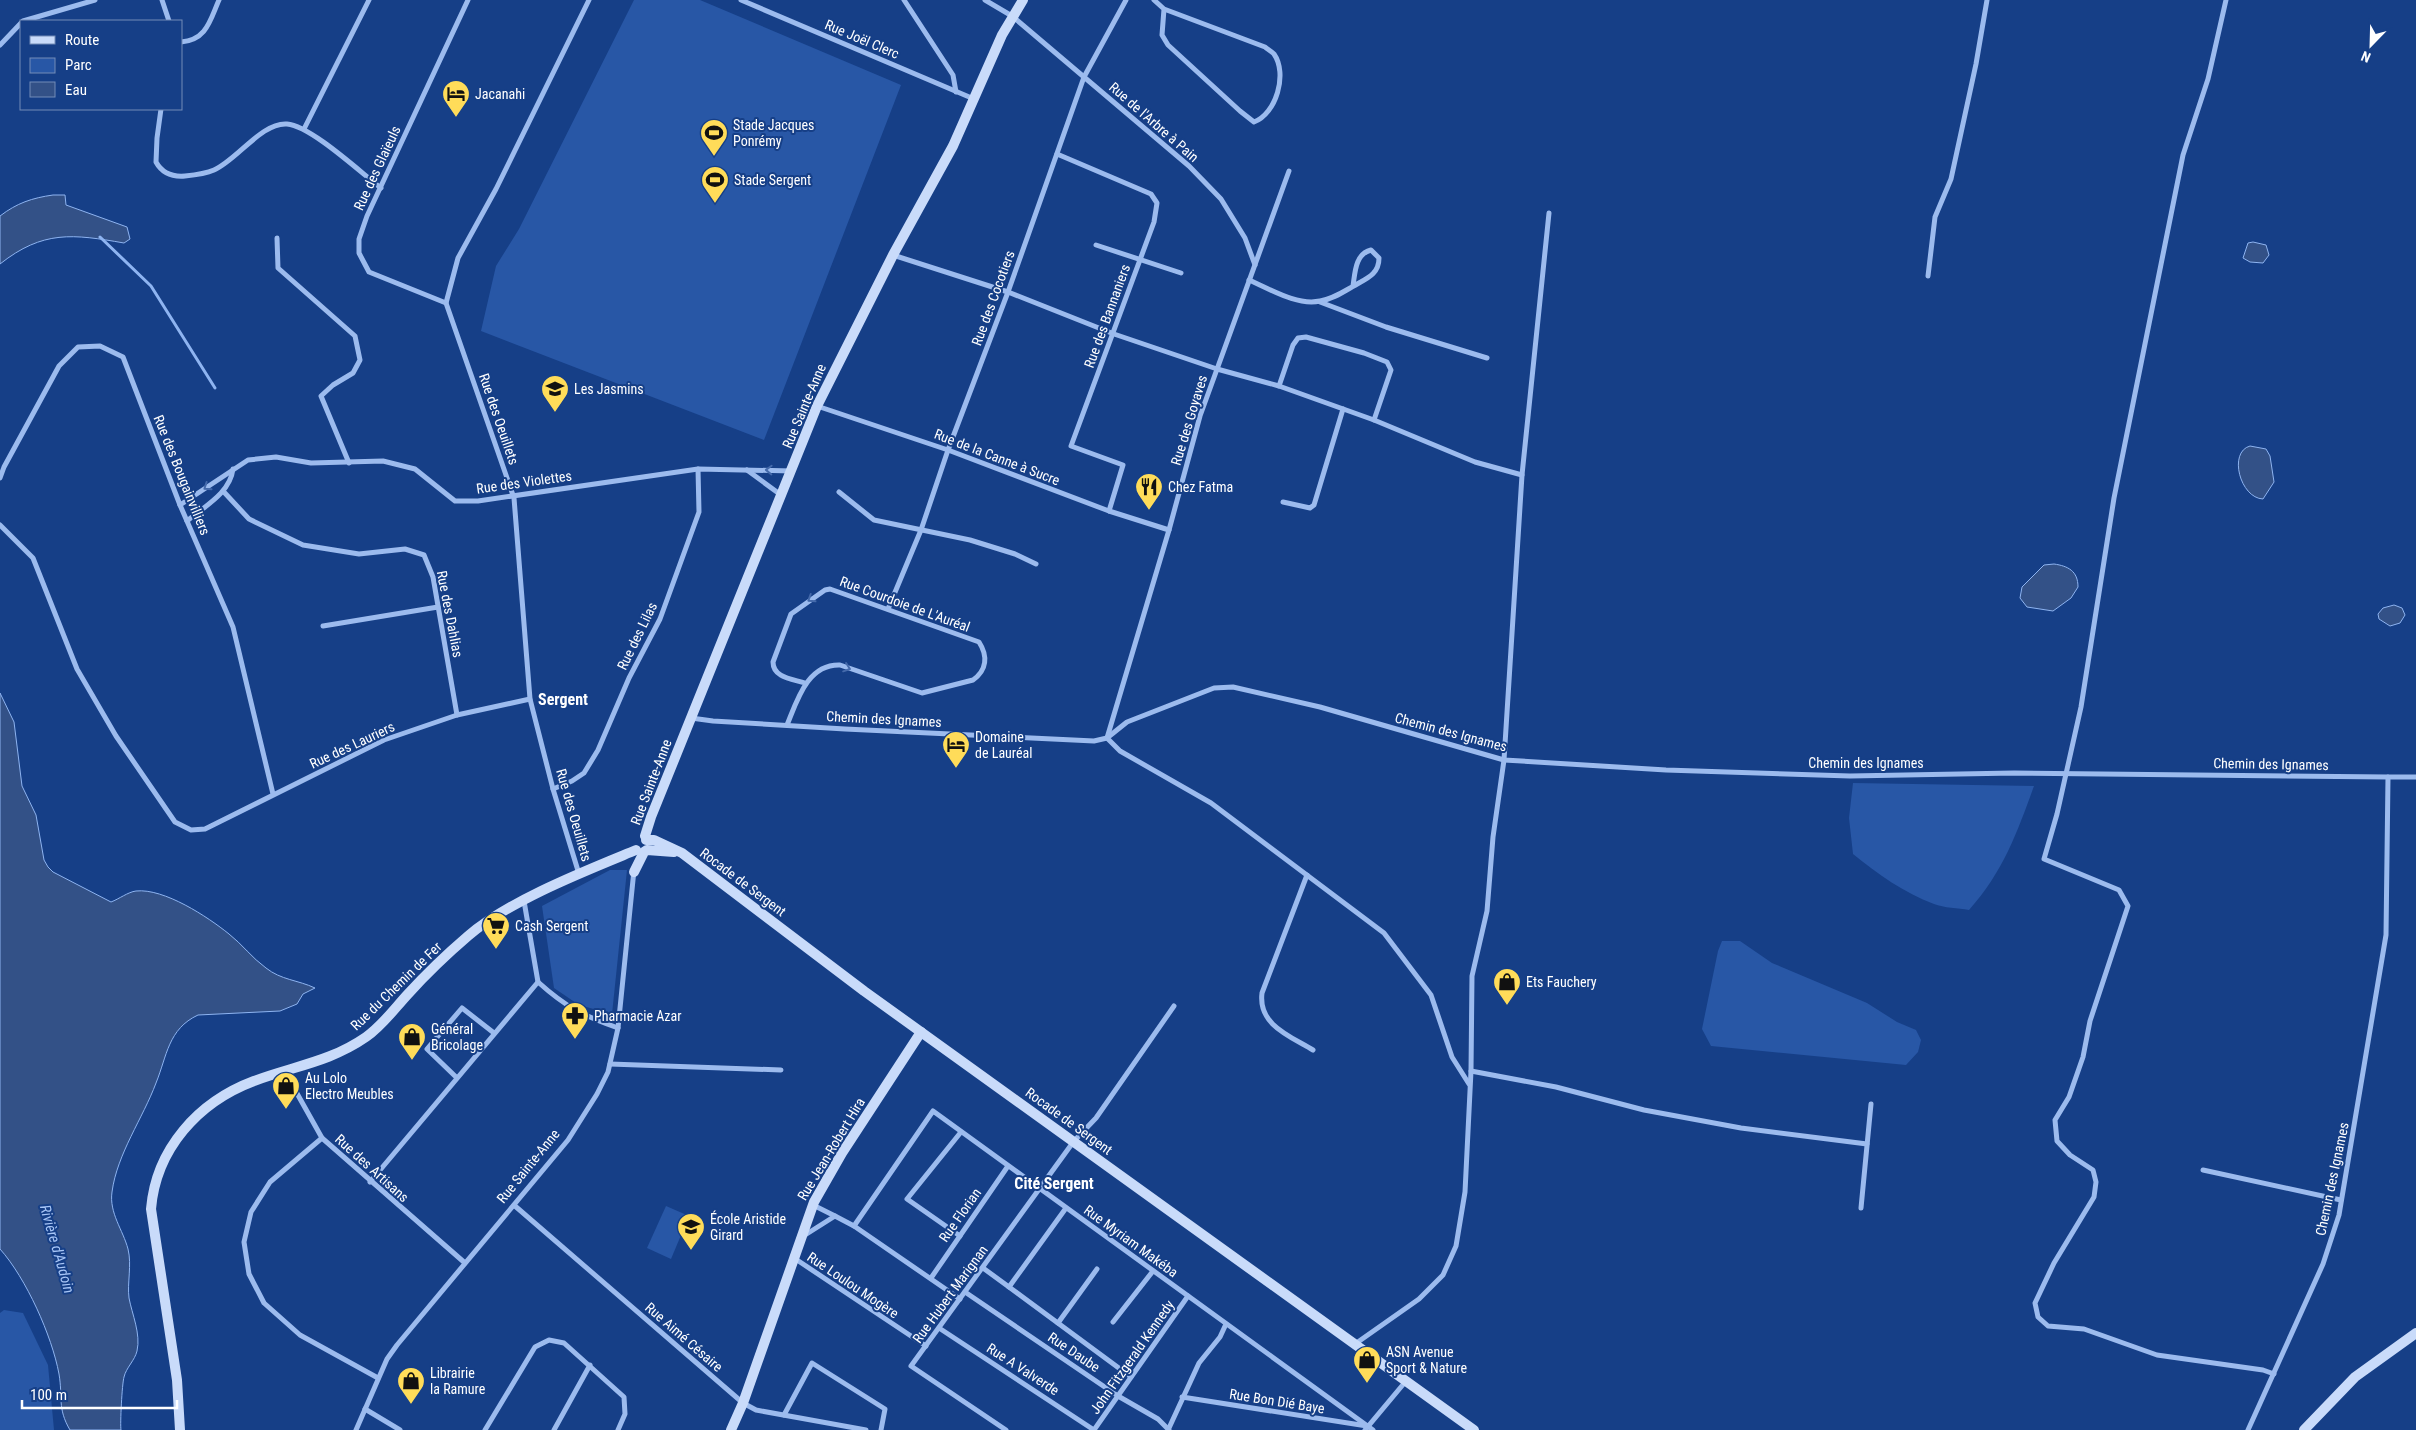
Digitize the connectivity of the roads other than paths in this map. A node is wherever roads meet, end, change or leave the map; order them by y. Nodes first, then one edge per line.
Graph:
1 (95, 0) edge
2 (162, 0) edge
3 (219, 0) edge
4 (369, 0) edge
5 (468, 0) edge
6 (589, 0) edge
7 (741, 0) edge
8 (904, 0) edge
9 (985, 0) edge
10 (1023, 0) edge
11 (1126, 0) edge
12 (1154, 0) edge
13 (1986, 0) edge
14 (2226, 0) edge
15 (1164, 8) junction
16 (1012, 16) junction
17 (29, 20) edge
18 (169, 20) edge
19 (20, 24) edge
20 (182, 42) edge
21 (0, 45) edge
22 (1084, 78) junction
23 (956, 92) junction
24 (975, 99) junction
25 (161, 110) edge
26 (304, 129) junction
27 (1056, 154) junction
28 (1289, 171) dead end
29 (381, 188) junction
30 (1549, 213) dead end
31 (277, 238) dead end
32 (1096, 245) dead end
33 (892, 255) junction
34 (1140, 260) junction
35 (1255, 265) junction
36 (1181, 273) dead end
37 (1928, 276) dead end
38 (1249, 280) junction
39 (1353, 286) junction
40 (1008, 292) junction
41 (1319, 302) junction
42 (446, 303) junction
43 (1114, 334) junction
44 (1487, 358) dead end
45 (1217, 369) junction
46 (1278, 386) junction
47 (817, 406) junction
48 (1343, 409) junction
49 (1374, 420) junction
50 (948, 450) junction
51 (349, 463) junction
52 (233, 469) junction
53 (698, 469) junction
54 (747, 470) junction
55 (792, 471) junction
56 (1522, 475) junction
57 (0, 478) edge
58 (223, 491) junction
59 (839, 492) dead end
60 (782, 496) junction
61 (514, 498) junction
62 (1283, 502) dead end
63 (180, 505) junction
64 (1109, 511) junction
65 (187, 521) junction
66 (0, 525) edge
67 (921, 530) junction
68 (1170, 530) junction
69 (1036, 564) dead end
70 (438, 607) junction
71 (888, 609) junction
72 (323, 626) dead end
73 (805, 683) junction
74 (530, 699) junction
75 (457, 714) junction
76 (691, 718) junction
77 (787, 725) junction
78 (1107, 738) junction
79 (1504, 760) junction
80 (2067, 774) junction
81 (2416, 777) edge
82 (2388, 778) junction
83 (553, 789) junction
84 (273, 794) junction
85 (642, 845) junction
86 (634, 872) joint
87 (579, 874) junction
88 (1307, 875) junction
89 (524, 901) junction
90 (538, 982) junction
91 (1174, 1006) dead end
92 (618, 1028) junction
93 (921, 1032) junction
94 (494, 1033) junction
95 (1313, 1050) dead end
96 (610, 1064) junction
97 (781, 1070) dead end
98 (1472, 1070) junction
99 (285, 1072) junction
100 (456, 1077) junction
101 (1470, 1085) junction
102 (1872, 1104) dead end
103 (961, 1132) junction
104 (322, 1138) junction
105 (1074, 1142) junction
106 (1867, 1144) junction
107 (1008, 1166) junction
108 (2203, 1170) dead end
109 (370, 1182) junction
110 (1040, 1189) junction
111 (2342, 1200) junction
112 (813, 1204) junction
113 (515, 1206) junction
114 (1066, 1208) junction
115 (1860, 1208) dead end
116 (836, 1216) junction
117 (854, 1226) junction
118 (960, 1236) junction
119 (800, 1239) junction
120 (794, 1258) junction
121 (465, 1264) junction
122 (983, 1268) junction
123 (1097, 1269) dead end
124 (1153, 1271) junction
125 (931, 1278) junction
126 (1009, 1288) junction
127 (965, 1292) junction
128 (1188, 1296) junction
129 (960, 1299) junction
130 (1113, 1322) dead end
131 (1058, 1324) junction
132 (1226, 1324) junction
133 (939, 1328) junction
134 (2416, 1333) edge
135 (1355, 1344) junction
136 (926, 1346) junction
137 (590, 1365) junction
138 (2274, 1374) junction
139 (1131, 1377) junction
140 (378, 1378) junction
141 (1406, 1380) junction
142 (1118, 1396) junction
143 (1182, 1397) junction
144 (743, 1403) junction
145 (365, 1408) junction
146 (784, 1415) junction
147 (1169, 1429) edge
148 (1369, 1429) edge
149 (180, 1430) edge
150 (356, 1430) edge
151 (400, 1430) edge
152 (485, 1430) edge
153 (554, 1430) edge
154 (618, 1430) edge
155 (731, 1430) edge
156 (866, 1430) edge
157 (881, 1430) edge
158 (1006, 1430) edge
159 (1094, 1430) edge
160 (1474, 1430) edge
161 (2248, 1430) edge
162 (2304, 1430) edge

1 - 17 street
2 - 18 street
3 - 20 street
4 - 26 street
5 - 29 street, Rue des Glaïeuls
6 - 42 street
7 - 23 street, Rue Joël Clerc
8 - 23 street
9 - 16 street, Rue de l'Arbre à Pain
10 - 16 main road, Rue Sainte-Anne
11 - 22 street, Rue des Cocotiers
12 - 15 street
13 - 37 street
14 - 80 street
15 - 15 street
16 - 22 street, Rue de l'Arbre à Pain
16 - 24 main road, Rue Sainte-Anne
19 - 21 street
22 - 27 street, Rue des Cocotiers
22 - 35 street, Rue de l'Arbre à Pain
23 - 24 street, Rue Joël Clerc
24 - 33 main road, Rue Sainte-Anne
25 - 26 street
26 - 29 street
27 - 34 street, Rue des Bannaniers
27 - 40 street, Rue des Cocotiers
28 - 35 street, Rue des Goyaves
29 - 42 street, Rue des Glaïeuls
30 - 56 street
31 - 51 street
32 - 34 street
33 - 40 street
33 - 47 main road, Rue Sainte-Anne
34 - 36 street
34 - 43 street, Rue des Bannaniers
35 - 38 street, Rue des Goyaves
38 - 41 street
38 - 45 street, Rue des Goyaves
39 - 39 street
39 - 41 street
40 - 43 street
40 - 50 street, Rue des Cocotiers
41 - 44 street
42 - 61 street, Rue des Oeuillets
43 - 45 street
43 - 64 street, Rue des Bannaniers
45 - 46 street
45 - 68 street, Rue des Goyaves
46 - 48 street
46 - 49 street
47 - 50 street, Rue de la Canne à Sucre
47 - 55 main road, Rue Sainte-Anne
48 - 49 street
48 - 62 street
49 - 56 street
50 - 64 street, Rue de la Canne à Sucre
50 - 67 street, Rue des Cocotiers
51 - 52 street, Rue des Violettes
51 - 61 street, Rue des Violettes
52 - 58 street
52 -> 63 street, Rue des Violettes
53 - 54 street, Rue des Violettes
53 - 61 street, Rue des Violettes
53 - 83 street, Rue des Lilas
55 -> 54 street, Rue des Violettes
54 - 60 street
55 - 60 main road, Rue Sainte-Anne
56 - 79 street
57 - 63 street, Rue des Bougainvilliers
58 - 65 street
58 - 70 street, Rue des Dahlias
59 - 67 street
60 - 76 main road, Rue Sainte-Anne
61 - 74 street, Rue des Oeuillets
63 - 65 street, Rue des Bougainvilliers
64 - 68 street, Rue de la Canne à Sucre
65 - 84 street, Rue des Bougainvilliers
66 - 84 street, Rue des Lauriers
67 - 69 street
67 - 71 street, Rue des Cocotiers
68 - 78 street, Rue des Goyaves
70 - 72 street
70 - 75 street, Rue des Dahlias
71 -> 73 street, Rue Courdoie de L'Auréal
73 -> 71 street, Rue Courdoie de L'Auréal
73 - 77 street
74 - 75 street, Rue des Lauriers
74 - 83 street, Rue des Oeuillets
75 - 84 street, Rue des Lauriers
76 - 77 street, Chemin des Ignames
76 - 85 main road, Rue Sainte-Anne
77 - 78 street, Chemin des Ignames
78 - 79 street, Chemin des Ignames
78 - 88 street
79 - 80 street, Chemin des Ignames
79 - 98 street
80 - 82 street, Chemin des Ignames
80 - 138 street
81 - 82 street
82 - 111 street, Chemin des Ignames
83 - 87 street, Rue des Oeuillets
85 - 86 main road, Rue Sainte-Anne
85 - 87 main road, Rue du Chemin de Fer
85 - 93 main road, Rocade de Sergent
86 - 92 street, Rue Sainte-Anne
87 - 89 main road, Rue du Chemin de Fer
88 - 95 street
88 - 101 street
89 - 90 street
89 - 99 main road, Rue du Chemin de Fer
90 - 92 street
90 - 94 street
91 - 105 street, Rue Hubert Marignan
92 - 96 street, Rue Sainte-Anne
93 - 105 main road, Rocade de Sergent
93 - 112 main road, Rue Jean-Robert Hira
94 - 100 street
94 - 100 street
96 - 97 street
96 - 113 street, Rue Sainte-Anne
98 - 101 street
98 - 106 street
99 - 104 street, Rue des Artisans
99 - 149 main road, Rue du Chemin de Fer
100 - 109 street
101 - 135 street
102 - 106 street
103 - 107 street, Rue Myriam Makéba
103 - 117 street, Rue Myriam Makéba
103 - 118 street
104 - 109 street, Rue des Artisans
104 - 140 street
105 - 110 street, Rue Hubert Marignan
105 - 135 main road, Rocade de Sergent
106 - 115 street
107 - 110 street, Rue Myriam Makéba
107 - 118 street, Rue Florian
108 - 111 street
109 - 121 street, Rue des Artisans
110 - 114 street, Rue Myriam Makéba
110 - 122 street, Rue Hubert Marignan
111 - 138 street, Chemin des Ignames
112 - 116 street
112 - 119 main road, Rue Jean-Robert Hira
113 - 121 street, Rue Sainte-Anne
113 - 144 street, Rue Aimé Césaire
114 - 124 street, Rue Myriam Makéba
114 - 126 street
116 - 117 street
116 - 119 street
117 - 125 street
118 - 125 street, Rue Florian
119 - 120 main road, Rue Jean-Robert Hira
120 - 136 street, Rue Loulou Mogère
120 - 144 main road, Rue Jean-Robert Hira
121 - 140 street, Rue Sainte-Anne
122 - 126 street
122 - 127 street, Rue Hubert Marignan
123 - 131 street
124 - 128 street, Rue Myriam Makéba
124 - 130 street
125 - 129 street
126 - 131 street
127 - 129 street, Rue Hubert Marignan
127 - 142 street, Rue Daube
128 - 132 street, Rue Myriam Makéba
128 - 139 street, John Fitzgerald Kennedy
129 - 133 street, Rue Hubert Marignan
131 - 139 street
132 - 143 street
132 - 148 street, Rue Myriam Makéba
133 - 136 street, Rue Hubert Marignan
133 - 159 street, Rue A Valverde
134 - 162 main road
135 - 141 main road, Rocade de Sergent
136 - 158 street, Rue Hubert Marignan
137 - 152 street
137 - 153 street
137 - 154 street
138 - 161 street, Chemin des Ignames
139 - 142 street, John Fitzgerald Kennedy
140 - 145 street, Rue Sainte-Anne
141 - 148 street
141 - 160 main road, Rocade de Sergent
142 - 147 street, Rue Daube
142 - 159 street, John Fitzgerald Kennedy
143 - 147 street
143 - 148 street, Rue Bon Dié Baye
144 - 146 street, Rue Aimé Césaire
144 - 155 main road, Rue Jean-Robert Hira
145 - 150 street, Rue Sainte-Anne
145 - 151 street
146 - 156 street, Rue Aimé Césaire
146 - 157 street

